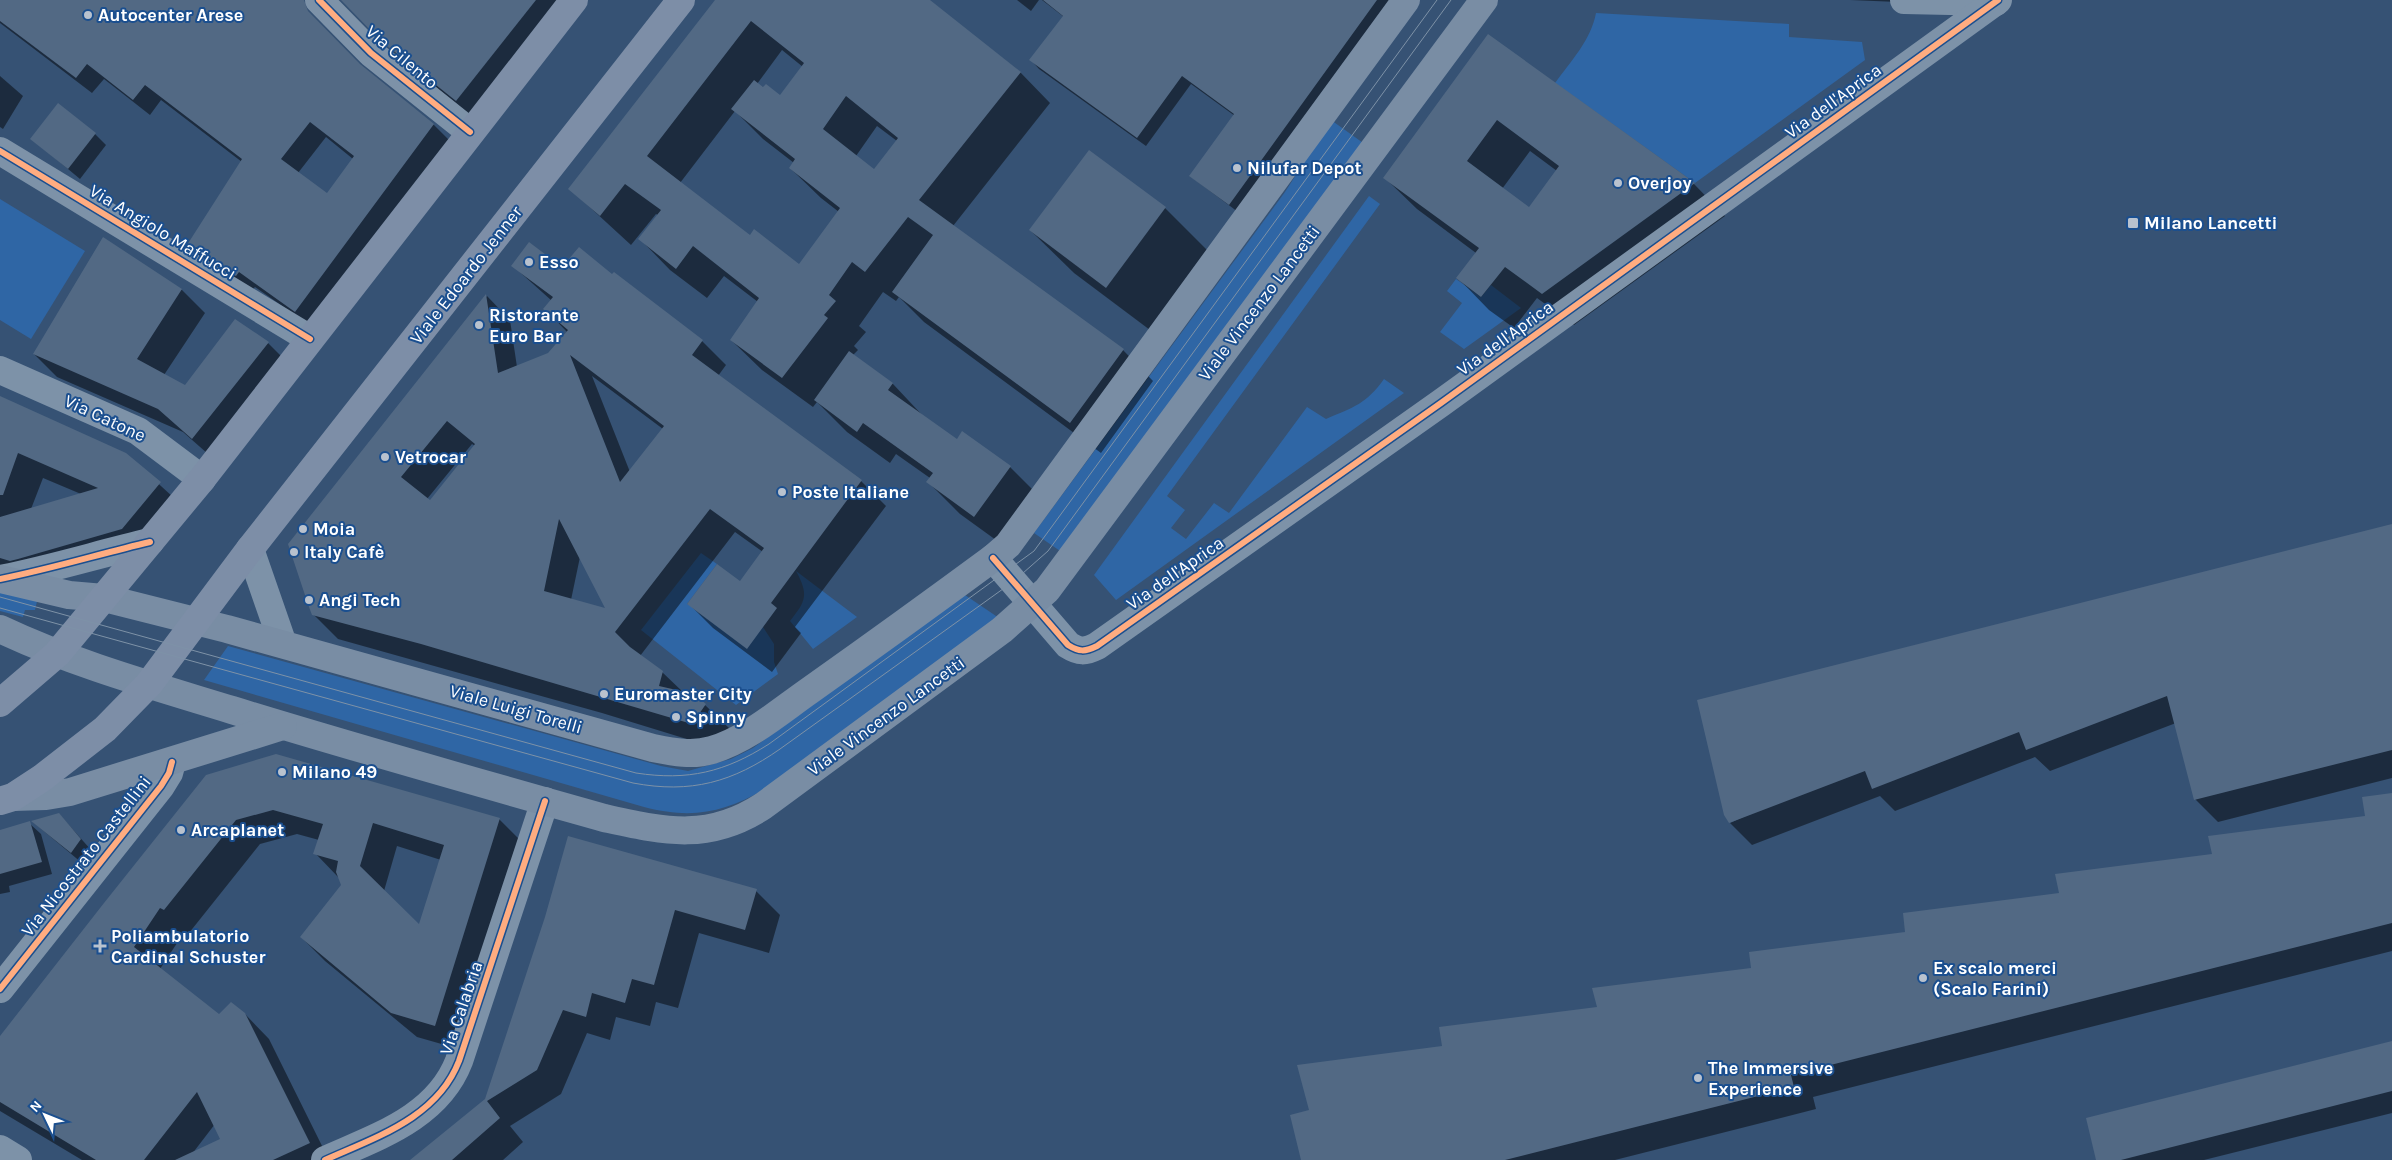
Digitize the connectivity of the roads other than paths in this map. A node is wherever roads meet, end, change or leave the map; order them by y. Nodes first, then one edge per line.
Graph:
1 (319, 0) edge
2 (574, 0) edge
3 (681, 0) edge
4 (1406, 0) edge
5 (1484, 0) edge
6 (1904, 0) edge
7 (1997, 1) edge
8 (470, 132) junction
9 (0, 151) edge
10 (310, 339) junction
11 (0, 370) edge
12 (202, 479) junction
13 (150, 542) junction
14 (250, 549) junction
15 (993, 558) junction
16 (0, 579) edge
17 (104, 598) junction
18 (1032, 605) junction
19 (196, 621) junction
20 (0, 629) edge
21 (283, 644) junction
22 (57, 654) junction
23 (149, 684) junction
24 (0, 703) edge
25 (283, 726) junction
26 (172, 762) junction
27 (6, 799) edge
28 (546, 801) junction
29 (0, 989) edge
30 (0, 1149) edge
31 (18, 1160) edge
32 (325, 1160) edge

1 - 8 street, Via Cilento
2 - 8 main road
3 - 14 main road, Viale Edoardo Jenner
4 - 15 main road
5 - 18 main road, Viale Vincenzo Lancetti
6 - 7 street
7 - 18 street, Via dell'Aprica
8 - 10 main road
9 - 10 street, Via Angiolo Maffucci
10 - 12 main road
11 - 12 street, Via Catone
12 - 13 main road
13 - 16 street
13 - 17 main road
14 - 19 main road, Viale Edoardo Jenner
14 - 21 street
15 - 18 street
15 - 21 main road, Viale Luigi Torelli
16 - 17 main road, Viale Luigi Torelli
17 - 19 main road, Viale Luigi Torelli
17 - 22 main road
18 - 28 main road, Viale Vincenzo Lancetti
19 - 21 main road, Viale Luigi Torelli
19 - 23 main road, Viale Edoardo Jenner
20 - 22 main road
22 - 23 main road
22 - 24 main road
23 - 25 main road
23 - 27 main road, Viale Edoardo Jenner
25 - 26 main road
25 - 28 main road
26 - 27 main road
26 - 29 street, Via Nicostrato Castellini
28 - 32 street, Via Calabria
30 - 31 street

